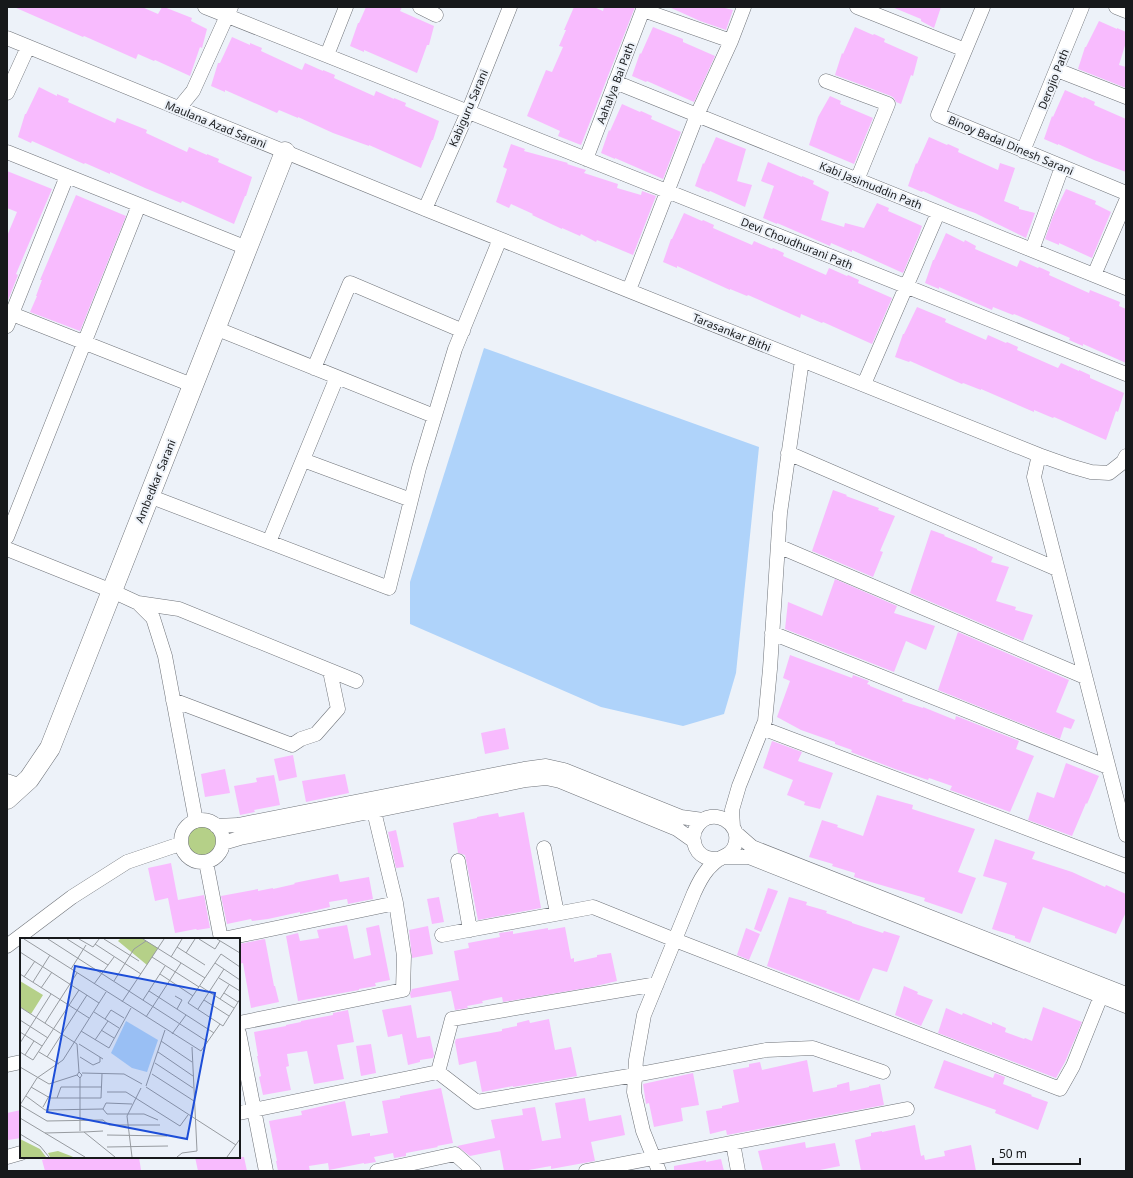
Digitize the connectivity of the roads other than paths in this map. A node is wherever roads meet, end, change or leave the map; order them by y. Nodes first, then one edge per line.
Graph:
1 (205, 7) edge
2 (346, 7) edge
3 (420, 7) edge
4 (510, 7) edge
5 (744, 7) edge
6 (857, 7) edge
7 (983, 7) edge
8 (1082, 7) edge
9 (1116, 7) edge
10 (643, 9) edge
11 (1126, 11) edge
12 (230, 12) edge
13 (436, 14) dead end
14 (7, 38) edge
15 (731, 41) junction
16 (28, 47) junction
17 (965, 50) junction
18 (327, 55) junction
19 (1057, 70) junction
20 (826, 81) dead end
21 (615, 82) junction
22 (7, 93) edge
23 (1126, 97) edge
24 (179, 108) junction
25 (468, 112) junction
26 (697, 115) junction
27 (1023, 151) junction
28 (7, 152) edge
29 (285, 152) junction
30 (586, 159) junction
31 (1062, 167) junction
32 (66, 176) junction
33 (857, 180) junction
34 (667, 191) junction
35 (1126, 193) edge
36 (1126, 201) edge
37 (139, 205) junction
38 (425, 209) junction
39 (938, 212) junction
40 (500, 239) junction
41 (247, 248) junction
42 (1032, 250) junction
43 (1094, 276) junction
44 (906, 286) junction
45 (1126, 288) edge
46 (629, 290) junction
47 (9, 317) edge
48 (215, 328) junction
49 (463, 331) junction
50 (84, 342) junction
51 (802, 360) junction
52 (314, 368) junction
53 (1126, 374) edge
54 (337, 377) junction
55 (864, 384) junction
56 (192, 385) junction
57 (434, 416) junction
58 (788, 453) junction
59 (1039, 455) junction
60 (1126, 456) edge
61 (303, 460) junction
62 (149, 496) junction
63 (411, 500) junction
64 (7, 537) edge
65 (269, 542) junction
66 (778, 546) junction
67 (7, 549) edge
68 (1057, 569) junction
69 (112, 591) junction
70 (138, 602) junction
71 (772, 633) junction
72 (330, 671) junction
73 (1085, 677) junction
74 (356, 681) dead end
75 (173, 700) junction
76 (762, 728) junction
77 (1108, 766) junction
78 (739, 786) junction
79 (12, 789) edge
80 (372, 805) junction
81 (706, 818) junction
82 (196, 821) junction
83 (216, 826) junction
84 (735, 830) junction
85 (1126, 835) edge
86 (223, 843) junction
87 (180, 844) junction
88 (696, 847) junction
89 (544, 848) dead end
90 (722, 858) junction
91 (206, 862) junction
92 (458, 862) dead end
93 (1126, 866) edge
94 (694, 893) junction
95 (396, 903) junction
96 (556, 914) junction
97 (470, 930) junction
98 (442, 935) dead end
99 (222, 938) edge
100 (227, 938) edge
101 (675, 940) junction
102 (7, 946) edge
103 (657, 984) junction
104 (1103, 991) junction
105 (1126, 994) edge
106 (1126, 1006) edge
107 (240, 1023) edge
108 (240, 1038) edge
109 (20, 1062) edge
110 (7, 1065) edge
111 (438, 1072) junction
112 (883, 1072) dead end
113 (635, 1075) junction
114 (907, 1109) dead end
115 (254, 1110) junction
116 (240, 1113) edge
117 (733, 1143) junction
118 (20, 1153) edge
119 (7, 1157) edge
120 (656, 1165) edge
121 (266, 1171) edge
122 (376, 1171) edge
123 (474, 1171) edge
124 (586, 1171) edge
125 (738, 1171) edge

1 - 12 street, Devi Choudhurani Path
2 - 18 street
3 - 13 street
4 - 25 street, Kabiguru Sarani
5 - 15 street
6 - 17 street
7 - 17 street, Binoy Badal Dinesh Sarani
8 - 19 street, Derojio Path
9 - 11 street
10 - 15 street
10 - 21 street, Aahalya Bai Path
12 - 18 street, Devi Choudhurani Path
12 - 24 street
14 - 16 street, Maulana Azad Sarani
15 - 26 street
16 - 22 street
16 - 24 street, Maulana Azad Sarani
17 - 27 street, Binoy Badal Dinesh Sarani
18 - 25 street, Devi Choudhurani Path
19 - 23 street
19 - 27 street, Derojio Path
20 - 33 street
21 - 26 street, Kabi Jasimuddin Path
21 - 30 street, Aahalya Bai Path
24 - 29 street, Maulana Azad Sarani
25 - 30 street, Devi Choudhurani Path
25 - 38 street, Kabiguru Sarani
26 - 33 street, Kabi Jasimuddin Path
26 - 34 street
27 - 31 street, Binoy Badal Dinesh Sarani
28 - 32 street
29 - 38 street, Maulana Azad Sarani
29 - 41 street, Ambedkar Sarani
30 - 34 street, Devi Choudhurani Path
31 - 35 street, Binoy Badal Dinesh Sarani
31 - 42 street
32 - 37 street
32 - 47 street
33 - 39 street, Kabi Jasimuddin Path
34 - 44 street, Devi Choudhurani Path
34 - 46 street
36 - 43 street
37 - 41 street
37 - 50 street
38 - 40 street, Tarasankar Bithi
39 - 42 street, Kabi Jasimuddin Path
39 - 44 street
40 - 46 street, Tarasankar Bithi
40 - 49 street
41 - 48 street, Ambedkar Sarani
42 - 43 street, Kabi Jasimuddin Path
43 - 45 street, Kabi Jasimuddin Path
44 - 53 street, Devi Choudhurani Path
44 - 55 street
46 - 51 street, Tarasankar Bithi
47 - 50 street
48 - 52 street
48 - 56 street, Ambedkar Sarani
49 - 52 street
49 - 57 street
50 - 56 street
50 - 64 street
51 - 55 street, Tarasankar Bithi
51 - 58 street
52 - 54 street
54 - 57 street
54 - 61 street
55 - 59 street, Tarasankar Bithi
56 - 62 street, Ambedkar Sarani
57 - 63 street
58 - 66 street
58 - 68 street
59 - 60 street
59 - 68 street
61 - 63 street
61 - 65 street
62 - 65 street
62 - 69 street, Ambedkar Sarani
63 - 65 street
66 - 71 street
66 - 73 street
67 - 69 street
68 - 73 street
69 - 70 street
69 - 79 street, Ambedkar Sarani
70 - 72 street
70 - 75 street
71 - 76 street
71 - 77 street
72 - 74 street
72 - 75 street
73 - 77 street
75 - 82 street
76 - 78 street
76 - 93 street
77 - 85 street
78 - 81 street
78 - 84 street
80 - 81 street
80 - 83 street
80 - 86 street
80 - 88 street
80 - 95 street
81 - 84 street
81 - 88 street
82 - 83 street
82 - 87 street
83 - 86 street
84 - 90 street
84 - 104 street
86 - 91 street
87 - 91 street
87 - 102 street
88 - 90 street
88 - 94 street
89 - 96 street
90 - 94 street
90 - 104 street
91 - 99 street
92 - 97 street
94 - 101 street
95 - 100 street
95 - 107 street
96 - 97 street
96 - 101 street
97 - 98 street
101 - 103 street
101 - 104 street
103 - 111 street
103 - 113 street
104 - 105 street
104 - 106 street
108 - 115 street
109 - 110 street
111 - 113 street
111 - 115 street
112 - 113 street
113 - 120 street
114 - 117 street
115 - 116 street
115 - 121 street
117 - 120 street
117 - 125 street
118 - 119 street
120 - 124 street
122 - 123 street

